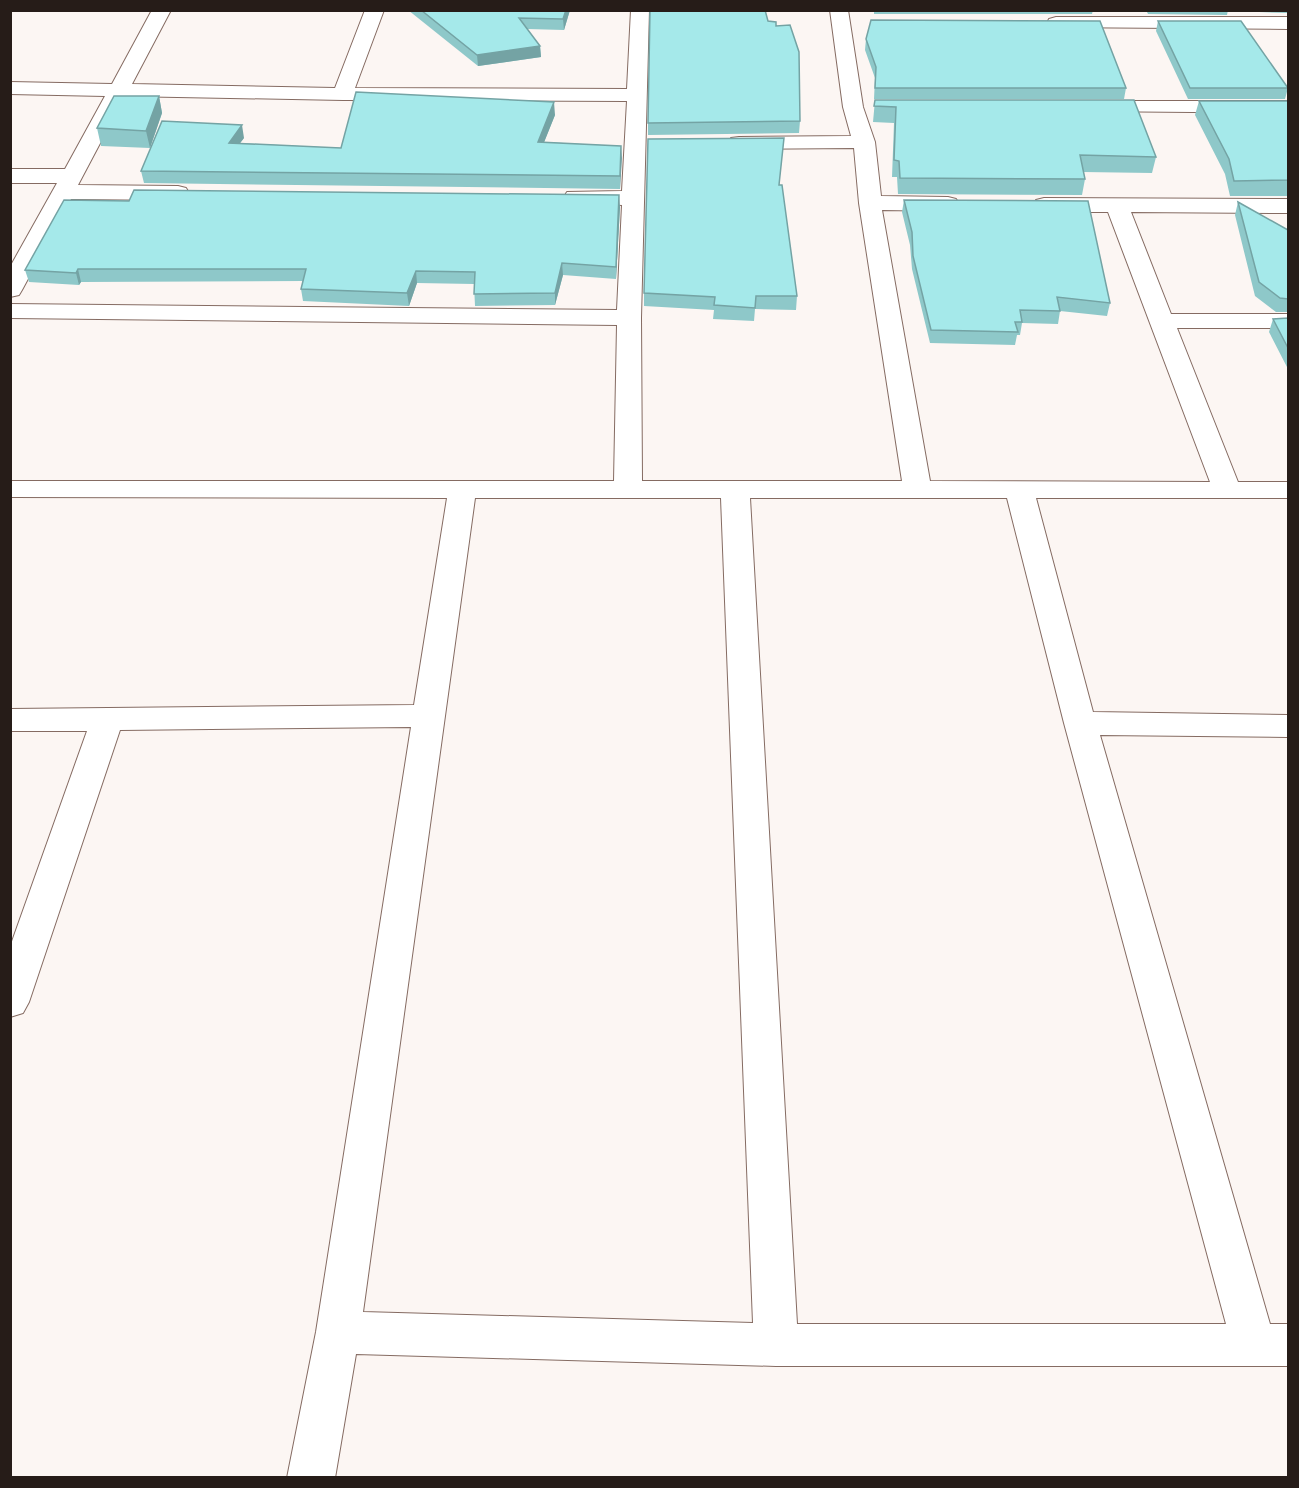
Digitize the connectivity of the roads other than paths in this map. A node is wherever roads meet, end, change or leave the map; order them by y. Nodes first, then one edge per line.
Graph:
1 (162, 10) edge
2 (375, 10) edge
3 (640, 10) edge
4 (840, 16) edge
5 (864, 22) dead end
6 (1040, 23) edge
7 (1278, 24) edge
8 (10, 88) edge
9 (118, 90) junction
10 (343, 94) junction
11 (638, 95) junction
12 (853, 107) junction
13 (877, 107) edge
14 (1077, 107) edge
15 (1288, 107) edge
16 (864, 142) junction
17 (715, 143) edge
18 (10, 176) edge
19 (67, 184) junction
20 (193, 193) edge
21 (550, 197) edge
22 (633, 198) junction
23 (870, 203) junction
24 (964, 204) edge
25 (1023, 205) edge
26 (1117, 206) junction
27 (1288, 206) edge
28 (10, 290) edge
29 (10, 311) edge
30 (629, 318) junction
31 (1161, 321) junction
32 (1288, 321) edge
33 (10, 489) edge
34 (735, 489) junction
35 (917, 489) junction
36 (1019, 489) junction
37 (462, 490) junction
38 (628, 490) junction
39 (1227, 490) junction
40 (1288, 490) edge
41 (430, 716) junction
42 (10, 720) edge
43 (107, 720) junction
44 (1080, 723) junction
45 (1288, 726) edge
46 (10, 1002) edge
47 (338, 1332) junction
48 (776, 1345) junction
49 (1271, 1345) edge
50 (311, 1478) edge

1 - 9 street
2 - 10 street
3 - 11 street
4 - 5 street
4 - 12 street
6 - 7 street
8 - 9 street
9 - 10 street
9 - 19 street
10 - 11 street
11 - 22 street
12 - 13 street
12 - 16 street
14 - 15 street
16 - 17 street
16 - 23 street
18 - 19 street
19 - 20 street
19 - 28 street
21 - 22 street
22 - 30 street
23 - 24 street
23 - 35 street
25 - 26 street
26 - 27 street
26 - 31 street
29 - 30 street
30 - 38 street
31 - 32 street
31 - 39 street
33 - 37 street
34 - 35 street
34 - 38 street
34 - 48 street
35 - 36 street
36 - 39 street
36 - 44 street
37 - 38 street
37 - 41 street
39 - 40 street
41 - 43 street
41 - 47 street
42 - 43 street
43 - 46 street
44 - 45 street
44 - 49 street
47 - 48 street
47 - 50 street
48 - 49 street

